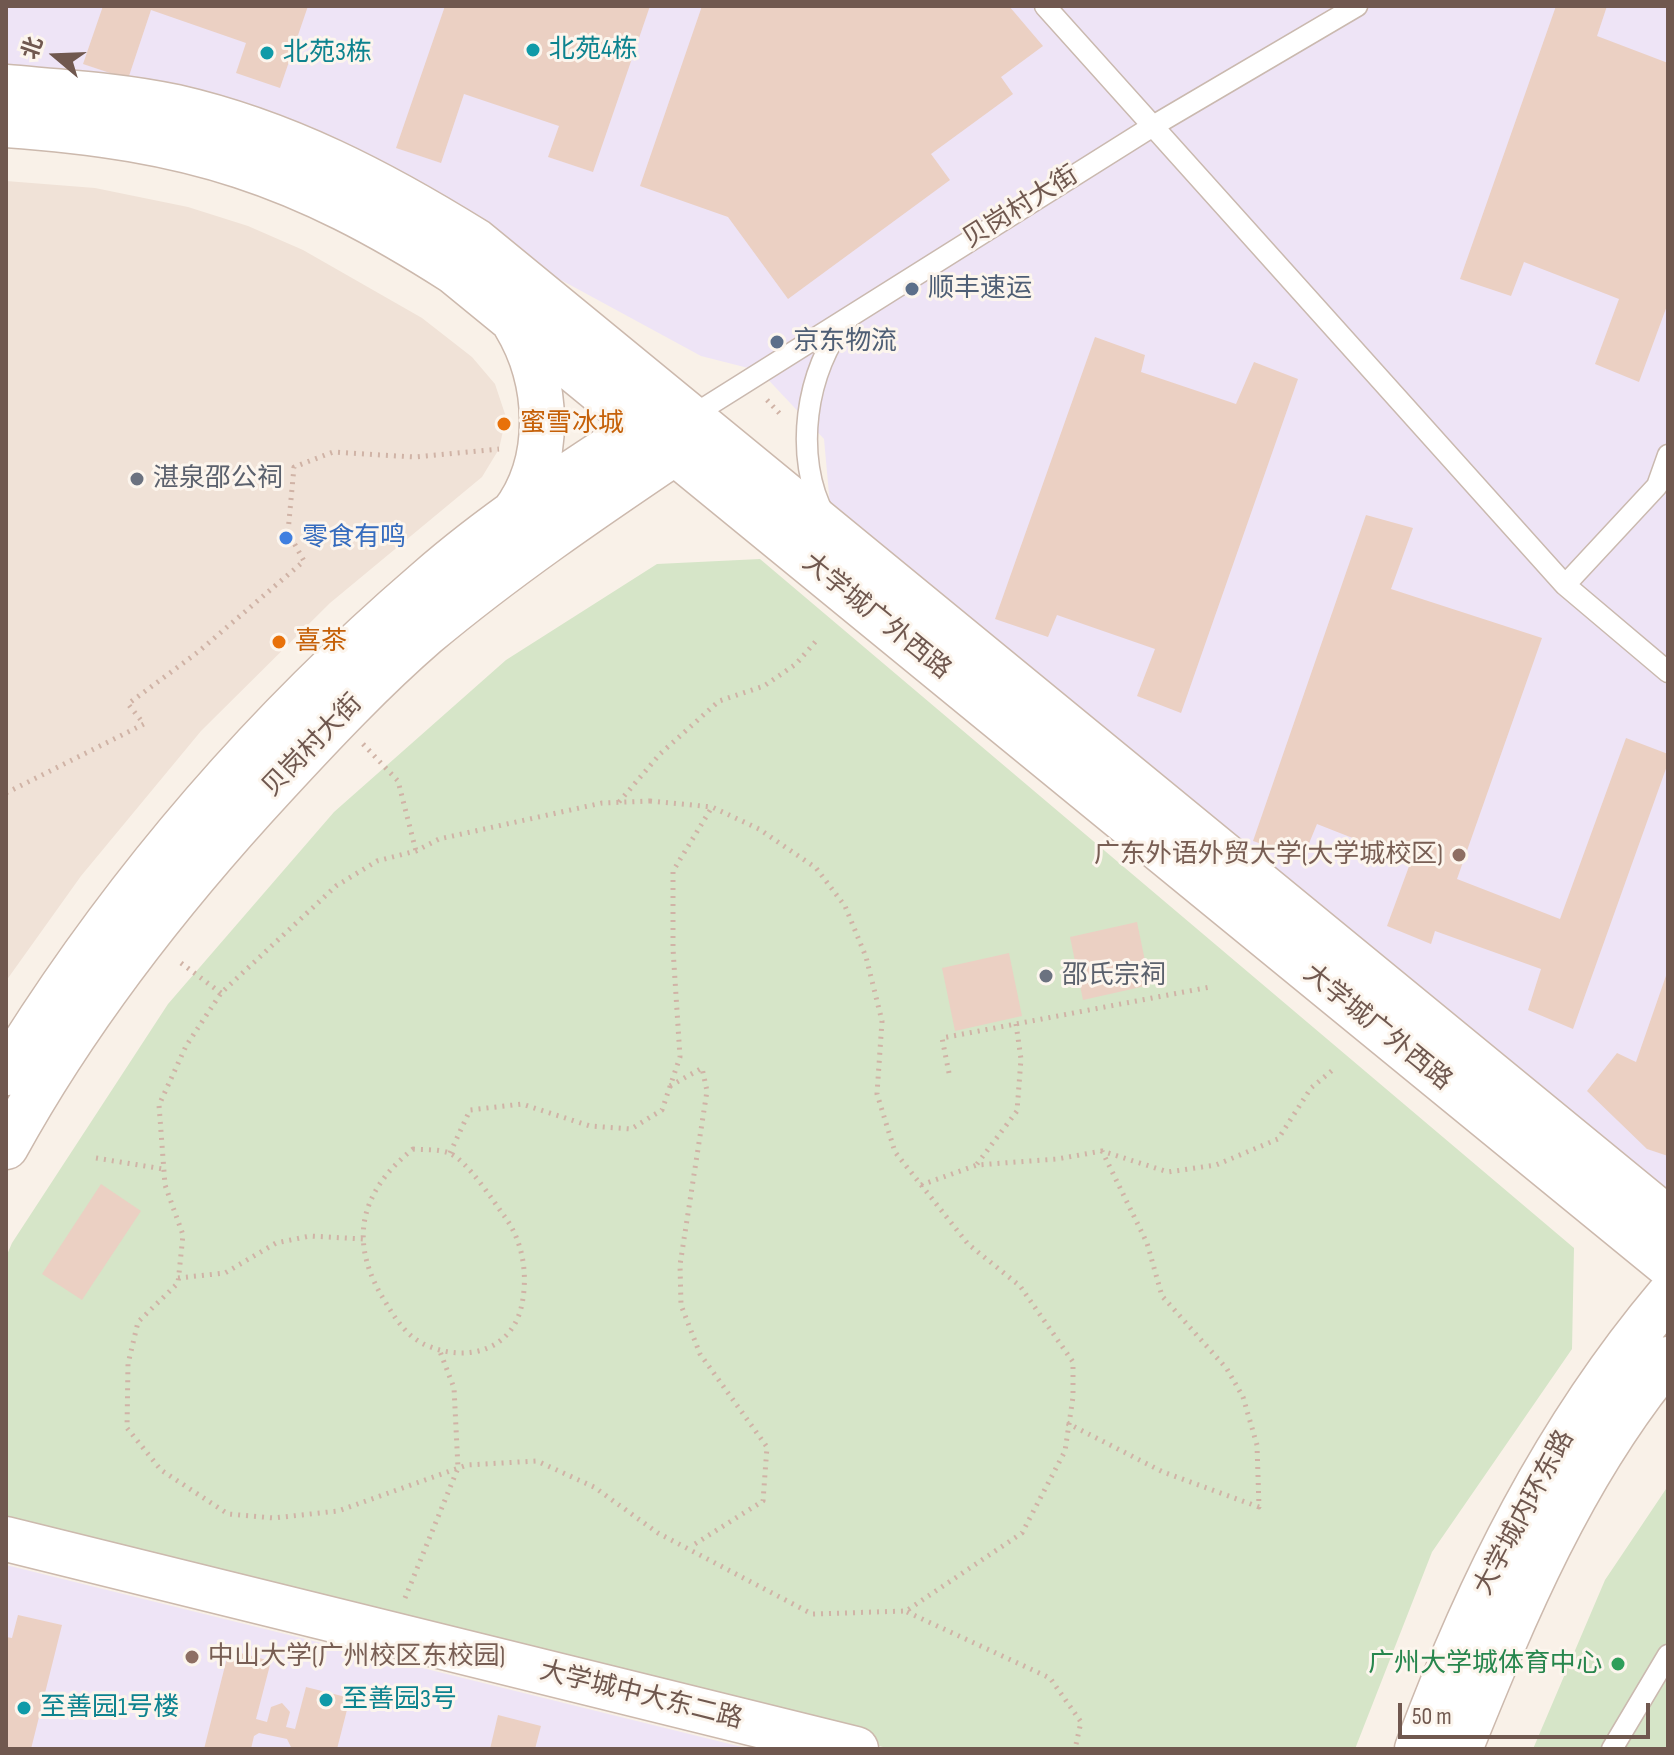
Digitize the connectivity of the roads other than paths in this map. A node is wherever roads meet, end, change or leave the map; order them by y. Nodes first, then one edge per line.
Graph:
1 (1045, 6) edge
2 (1357, 6) edge
3 (6, 87) edge
4 (6, 125) edge
5 (1153, 126) junction
6 (506, 312) junction
7 (854, 312) junction
8 (670, 432) junction
9 (1668, 455) edge
10 (512, 515) junction
11 (847, 545) junction
12 (1565, 585) junction
13 (1668, 672) edge
14 (6, 1073) edge
15 (6, 1147) edge
16 (1668, 1219) edge
17 (1668, 1265) edge
18 (1668, 1296) edge
19 (1668, 1359) edge
20 (6, 1539) edge
21 (1668, 1655) edge
22 (856, 1749) edge
23 (1417, 1749) edge
24 (1460, 1749) edge
25 (1612, 1749) edge

1 - 5 lane
2 - 5 lane, 贝岗村大街
3 - 8 main road, 大学城广外西路
4 - 6 main road, 大学城广外西路
5 - 7 lane, 贝岗村大街
5 - 12 lane
6 - 8 main road, 大学城广外西路
6 - 10 main road
7 - 8 lane, 贝岗村大街
7 - 11 lane
8 - 10 main road, 贝岗村大街
8 - 11 main road, 大学城广外西路
8 - 15 main road, 贝岗村大街
8 - 17 main road, 大学城广外西路
9 - 12 lane
10 - 14 main road, 贝岗村大街
11 - 16 main road, 大学城广外西路
12 - 13 lane
18 - 23 main road, 大学城内环东路
19 - 24 main road, 大学城内环东路
20 - 22 main road, 大学城中大东二路
21 - 25 lane

